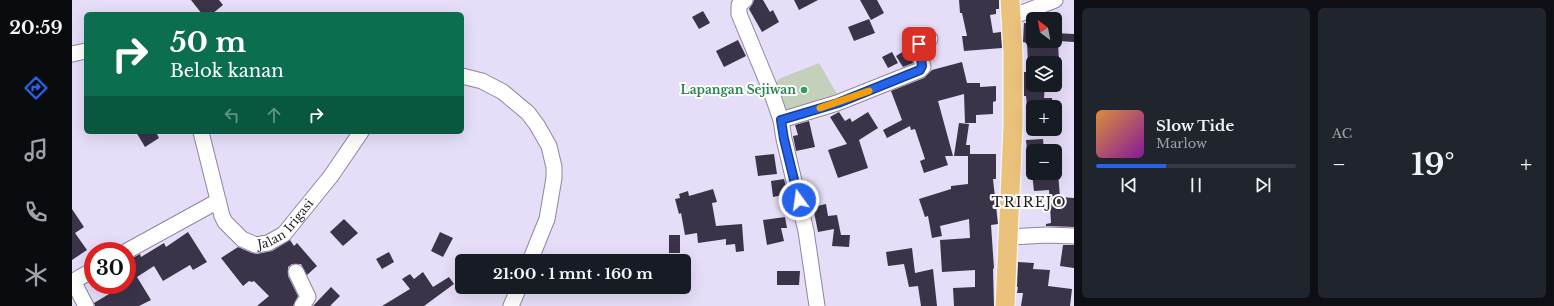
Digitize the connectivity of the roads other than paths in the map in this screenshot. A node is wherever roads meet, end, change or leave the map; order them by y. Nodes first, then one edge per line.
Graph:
1 (745, 0) edge
2 (1054, 0) edge
3 (1011, 9) edge
4 (930, 39) dead end
5 (84, 52) edge
6 (72, 54) edge
7 (464, 76) edge
8 (781, 120) junction
9 (201, 134) edge
10 (360, 134) edge
11 (218, 201) junction
12 (1074, 236) edge
13 (1009, 237) junction
14 (136, 246) edge
15 (533, 254) edge
16 (296, 272) dead end
17 (84, 275) edge
18 (72, 281) edge
19 (516, 294) edge
20 (86, 306) edge
21 (302, 306) edge
22 (511, 306) edge
23 (817, 306) edge
24 (1005, 306) edge

1 - 8 street
2 - 3 street
3 - 13 main road
4 - 8 street
5 - 6 street
7 - 15 street
8 - 23 street
9 - 11 street, Jalan Irigasi
10 - 11 street, Jalan Irigasi
11 - 14 street
12 - 13 street
13 - 24 main road
16 - 21 street
17 - 18 street
18 - 20 street
19 - 22 street

